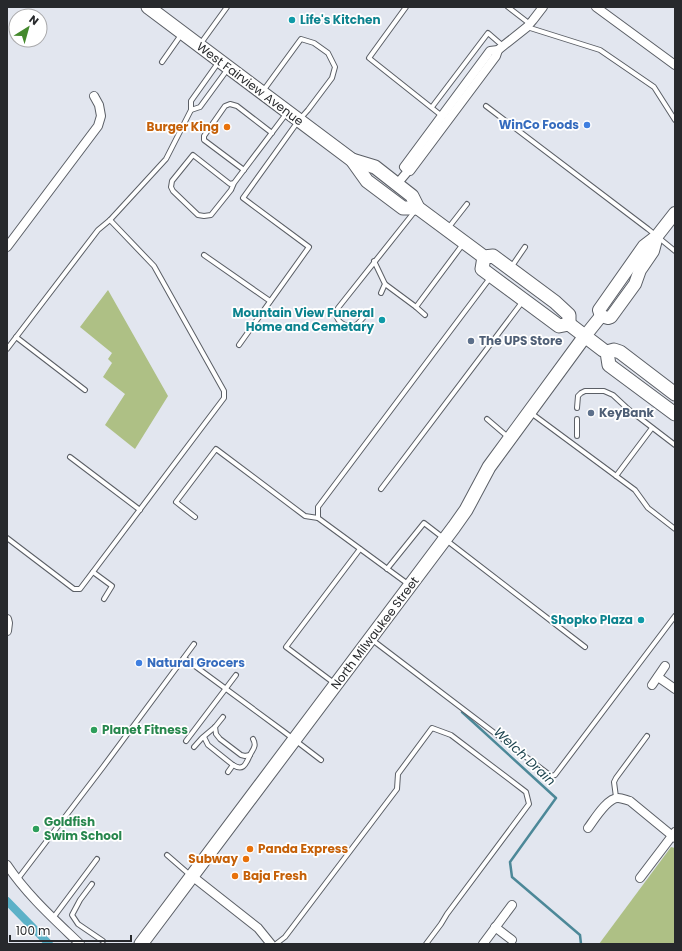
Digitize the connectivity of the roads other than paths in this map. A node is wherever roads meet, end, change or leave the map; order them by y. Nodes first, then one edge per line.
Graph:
1 (148, 7) edge
2 (227, 7) edge
3 (406, 7) edge
4 (508, 7) edge
5 (543, 7) edge
6 (596, 7) edge
7 (528, 25) junction
8 (183, 33) junction
9 (199, 45) junction
10 (500, 48) junction
11 (162, 62) dead end
12 (224, 64) junction
13 (675, 65) edge
14 (262, 93) junction
15 (94, 96) dead end
16 (486, 106) dead end
17 (432, 107) junction
18 (191, 110) junction
19 (288, 112) junction
20 (442, 116) junction
21 (299, 120) junction
22 (675, 120) edge
23 (272, 133) junction
24 (352, 160) junction
25 (244, 170) junction
26 (408, 171) junction
27 (234, 183) junction
28 (397, 184) junction
29 (467, 204) dead end
30 (418, 208) junction
31 (675, 213) edge
32 (110, 220) junction
33 (447, 230) junction
34 (657, 236) junction
35 (465, 243) junction
36 (7, 246) edge
37 (525, 247) dead end
38 (675, 251) edge
39 (204, 255) dead end
40 (484, 257) junction
41 (374, 262) junction
42 (510, 268) junction
43 (491, 276) junction
44 (385, 284) junction
45 (381, 293) dead end
46 (524, 300) junction
47 (270, 301) junction
48 (416, 307) junction
49 (425, 315) dead end
50 (363, 318) dead end
51 (569, 324) junction
52 (585, 336) junction
53 (16, 338) junction
54 (239, 345) dead end
55 (7, 349) edge
56 (607, 352) junction
57 (85, 390) dead end
58 (675, 394) edge
59 (577, 408) dead end
60 (529, 411) junction
61 (675, 414) edge
62 (487, 419) dead end
63 (577, 419) dead end
64 (652, 428) junction
65 (577, 436) dead end
66 (510, 439) junction
67 (675, 445) edge
68 (70, 457) dead end
69 (616, 476) junction
70 (381, 488) dead end
71 (140, 510) junction
72 (195, 517) dead end
73 (318, 518) junction
74 (675, 529) edge
75 (7, 538) edge
76 (445, 539) junction
77 (360, 549) junction
78 (387, 569) junction
79 (93, 572) junction
80 (410, 586) junction
81 (104, 599) dead end
82 (675, 616) edge
83 (7, 619) edge
84 (7, 630) edge
85 (371, 639) junction
86 (194, 644) dead end
87 (585, 647) dead end
88 (184, 658) junction
89 (665, 666) dead end
90 (236, 675) dead end
91 (658, 677) junction
92 (336, 684) junction
93 (652, 685) dead end
94 (225, 689) junction
95 (675, 689) edge
96 (223, 717) dead end
97 (215, 727) junction
98 (647, 736) dead end
99 (204, 737) junction
100 (253, 739) dead end
101 (294, 740) junction
102 (186, 741) dead end
103 (194, 748) dead end
104 (250, 755) junction
105 (321, 760) dead end
106 (233, 765) junction
107 (228, 772) dead end
108 (616, 797) junction
109 (588, 828) dead end
110 (674, 835) edge
111 (167, 855) dead end
112 (98, 859) dead end
113 (7, 865) edge
114 (192, 876) junction
115 (640, 878) dead end
116 (17, 880) junction
117 (92, 884) dead end
118 (512, 905) dead end
119 (53, 918) junction
120 (495, 928) junction
121 (103, 941) dead end
122 (514, 942) edge
123 (80, 944) edge
124 (141, 944) edge
125 (271, 944) edge
126 (276, 944) edge
127 (426, 944) edge
128 (483, 944) edge

1 - 8 main road, West Fairview Avenue
2 - 9 lane
3 - 17 lane
4 - 7 lane
5 - 7 street
6 - 13 street
7 - 10 street
7 - 22 lane
8 - 9 main road, West Fairview Avenue
8 - 11 lane
9 - 12 main road, West Fairview Avenue
10 - 17 lane
10 - 20 street
10 - 26 street
12 - 14 main road, West Fairview Avenue
12 - 18 lane
12 - 18 lane
14 - 19 main road, West Fairview Avenue
14 - 21 lane
15 - 36 street
16 - 34 lane
17 - 20 lane
18 - 32 lane
19 - 21 main road, West Fairview Avenue
19 - 23 lane
20 - 26 street
21 - 24 main road, West Fairview Avenue
21 - 47 lane
23 - 25 lane
23 - 25 lane
24 - 28 main road, West Fairview Avenue
24 - 30 main road, West Fairview Avenue
25 - 27 lane
26 - 28 street
27 - 27 lane
28 - 30 main road, West Fairview Avenue
29 - 33 lane
30 - 33 main road, West Fairview Avenue
30 - 41 lane
31 - 34 main road, North Milwaukee Street
32 - 53 lane
32 - 71 lane
33 - 35 main road, West Fairview Avenue
34 - 38 lane
34 - 52 main road, North Milwaukee Street
35 - 40 main road, West Fairview Avenue
35 - 48 lane
37 - 42 lane
39 - 47 lane
40 - 42 main road, West Fairview Avenue
40 - 43 main road, West Fairview Avenue
41 - 44 lane
41 - 50 lane
42 - 51 main road, West Fairview Avenue
43 - 46 main road, West Fairview Avenue
43 - 73 lane
44 - 45 lane
44 - 48 lane
46 - 51 main road, West Fairview Avenue
46 - 70 lane
47 - 54 lane
48 - 49 lane
51 - 52 main road, West Fairview Avenue
52 - 56 main road, West Fairview Avenue
52 - 60 main road, North Milwaukee Street
53 - 55 lane
53 - 57 lane
56 - 58 main road, West Fairview Avenue
56 - 61 main road
59 - 64 lane
60 - 66 main road, North Milwaukee Street
60 - 69 lane
62 - 66 lane
63 - 65 lane
64 - 67 lane
64 - 69 lane
66 - 76 main road, North Milwaukee Street
68 - 71 lane
69 - 74 lane
71 - 79 lane
72 - 73 lane
73 - 77 lane
75 - 79 lane
76 - 78 lane
76 - 80 main road, North Milwaukee Street
76 - 87 lane
77 - 78 lane
77 - 92 lane
78 - 80 lane
79 - 81 lane
80 - 85 main road, North Milwaukee Street
82 - 85 lane
83 - 84 street
85 - 92 main road, North Milwaukee Street
86 - 88 lane
88 - 94 lane
88 - 116 lane
89 - 91 street
90 - 94 lane
91 - 93 street
91 - 95 street
92 - 101 main road, North Milwaukee Street
94 - 101 lane
94 - 102 lane
96 - 97 lane
97 - 99 lane
97 - 104 lane
98 - 108 lane
99 - 103 lane
99 - 106 lane
100 - 104 lane
101 - 105 lane
101 - 114 main road, North Milwaukee Street
104 - 106 lane
106 - 107 lane
108 - 109 street
108 - 110 street
110 - 115 street
111 - 114 lane
112 - 119 lane
113 - 116 street
114 - 124 main road, North Milwaukee Street
114 - 125 street
116 - 119 street
117 - 121 lane
118 - 120 street
119 - 123 street
120 - 122 street
120 - 128 street
126 - 127 lane

